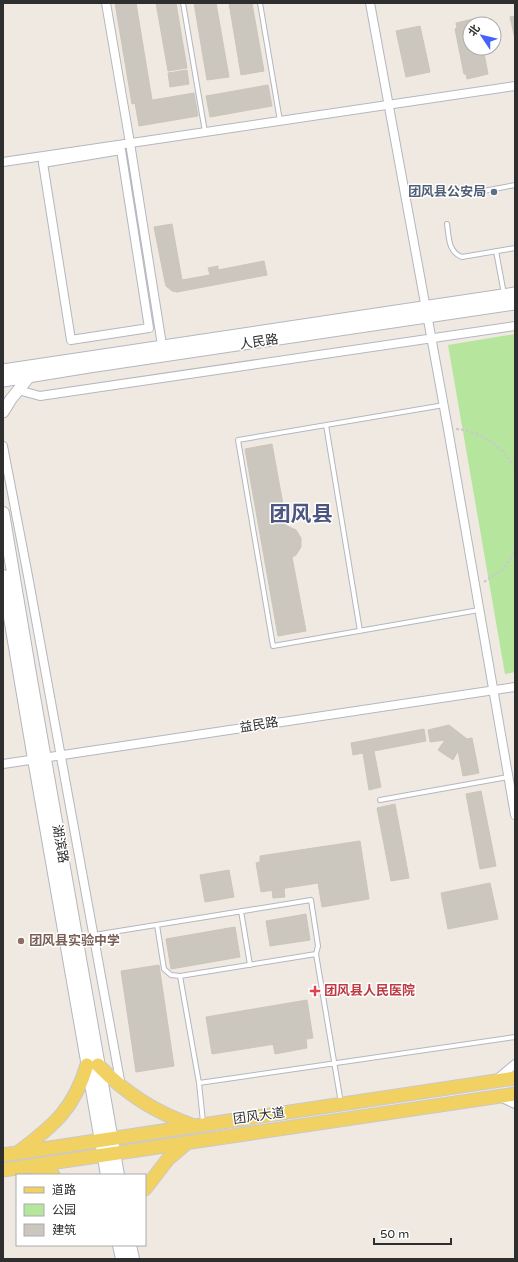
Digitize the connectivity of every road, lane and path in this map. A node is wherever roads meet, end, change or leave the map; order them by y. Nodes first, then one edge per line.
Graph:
1 (106, 3) edge
2 (183, 3) edge
3 (260, 3) edge
4 (370, 3) edge
5 (515, 86) edge
6 (388, 105) junction
7 (280, 121) junction
8 (205, 132) junction
9 (130, 143) junction
10 (3, 162) edge
11 (515, 185) edge
12 (473, 193) dead end
13 (446, 224) dead end
14 (515, 248) edge
15 (496, 251) junction
16 (509, 294) edge
17 (515, 304) edge
18 (427, 312) junction
19 (515, 326) edge
20 (432, 338) junction
21 (71, 340) joint
22 (162, 345) junction
23 (3, 370) edge
24 (29, 377) junction
25 (3, 381) edge
26 (18, 390) junction
27 (444, 405) junction
28 (3, 412) edge
29 (326, 425) junction
30 (448, 429) junction
31 (3, 446) edge
32 (515, 467) edge
33 (3, 513) edge
34 (515, 552) edge
35 (3, 576) edge
36 (475, 585) junction
37 (480, 610) junction
38 (360, 631) junction
39 (515, 687) edge
40 (493, 690) junction
41 (61, 755) junction
42 (39, 759) junction
43 (3, 764) edge
44 (508, 776) junction
45 (380, 800) dead end
46 (515, 816) edge
47 (241, 911) junction
48 (157, 925) junction
49 (94, 935) junction
50 (316, 954) junction
51 (250, 965) junction
52 (180, 976) junction
53 (515, 1037) edge
54 (334, 1063) junction
55 (515, 1064) edge
56 (93, 1065) junction
57 (515, 1078) edge
58 (493, 1081) junction
59 (200, 1083) junction
60 (122, 1087) junction
61 (515, 1094) edge
62 (498, 1096) junction
63 (341, 1104) junction
64 (515, 1104) edge
65 (199, 1125) junction
66 (106, 1139) junction
67 (188, 1142) junction
68 (18, 1152) junction
69 (109, 1154) junction
70 (3, 1155) edge
71 (31, 1166) junction
72 (3, 1170) edge
73 (51, 1174) edge
74 (107, 1174) edge
75 (118, 1174) edge
76 (146, 1188) edge
77 (119, 1246) edge
78 (130, 1246) edge
79 (122, 1259) edge
80 (133, 1259) edge

1 - 9 street
2 - 8 lane
3 - 7 lane
4 - 6 street
5 - 6 street
6 - 7 street
6 - 18 street
7 - 8 street
8 - 9 street
9 - 10 street
9 - 22 street
11 - 12 lane
13 - 15 lane
14 - 15 lane
15 - 16 lane
16 - 18 street, 人民路
17 - 18 street, 人民路
18 - 20 street
18 - 22 street, 人民路
18 - 24 street, 人民路
19 - 20 street
20 - 26 street
20 - 27 street
21 - 21 street
22 - 23 street, 人民路
24 - 25 street, 人民路
24 - 26 street
26 - 28 street
27 - 29 lane
27 - 30 street
29 - 38 lane
29 - 38 lane
30 - 32 path
30 - 36 street
31 - 41 street
33 - 42 main road, 湖滨路
34 - 36 path
35 - 42 main road, 湖滨路
36 - 37 street
37 - 38 lane
37 - 40 street
39 - 40 street, 益民路
40 - 41 street, 益民路
40 - 44 street
41 - 42 street, 益民路
41 - 49 street
42 - 43 street, 益民路
42 - 56 main road, 湖滨路
44 - 45 lane
44 - 46 street
47 - 48 lane
47 - 50 lane
47 - 51 lane
48 - 49 lane
48 - 52 lane
49 - 60 street
50 - 51 lane
50 - 54 lane
51 - 52 lane
52 - 59 lane
53 - 54 lane
54 - 59 lane
54 - 63 lane
55 - 58 street
56 - 60 main road
56 - 66 main road, 湖滨路
56 - 68 main road
57 - 58 main road, 团风大道
58 - 63 main road, 团风大道
59 - 65 lane
60 - 65 main road
61 - 62 main road, 团风大道
62 - 64 street
62 - 67 main road, 团风大道
63 - 65 main road, 团风大道
65 - 66 main road, 团风大道
66 - 68 main road, 团风大道
66 - 69 main road, 湖滨路
67 - 69 main road, 团风大道
67 - 76 main road
68 - 70 main road, 团风大道
69 - 71 main road, 团风大道
69 - 74 main road, 湖滨路
69 - 75 main road, 湖滨路
71 - 72 main road, 团风大道
71 - 73 main road
77 - 79 main road
78 - 80 main road

